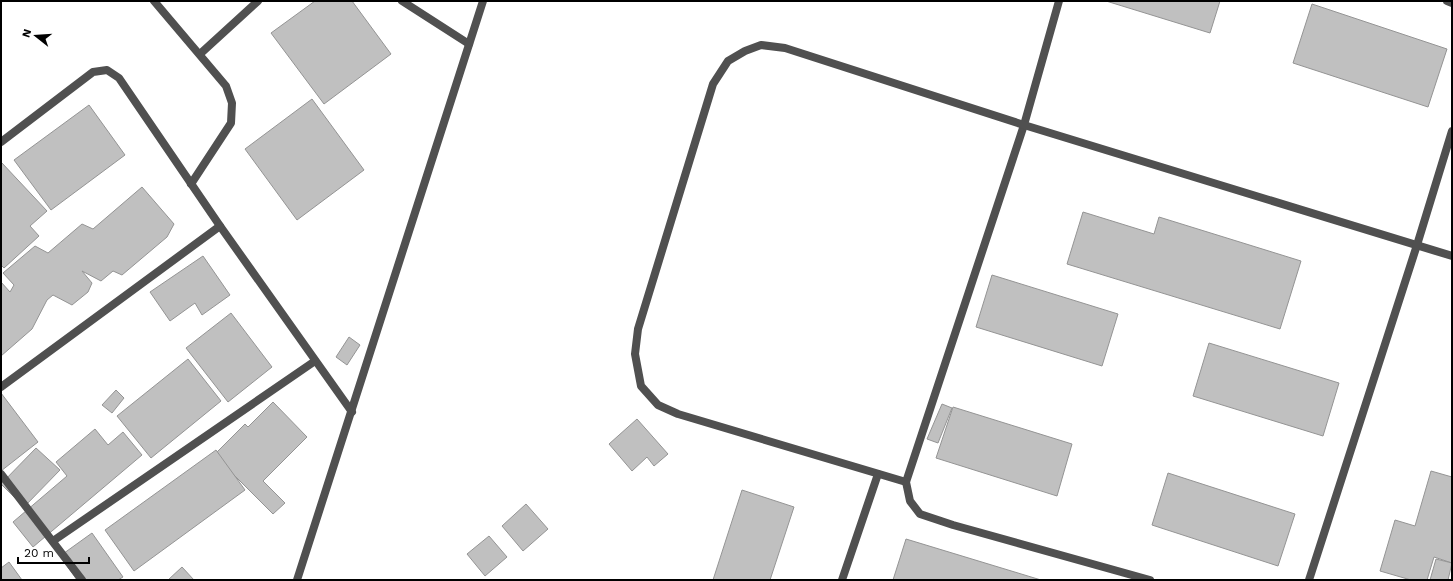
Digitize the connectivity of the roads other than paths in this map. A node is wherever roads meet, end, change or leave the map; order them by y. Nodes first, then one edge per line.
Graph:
1 (154, 1) edge
2 (258, 1) edge
3 (402, 1) edge
4 (483, 1) edge
5 (1059, 1) edge
6 (1447, 1) edge
7 (1452, 3) edge
8 (470, 44) junction
9 (200, 54) junction
10 (1024, 125) junction
11 (1452, 131) edge
12 (1, 142) edge
13 (192, 184) junction
14 (220, 226) junction
15 (1417, 245) junction
16 (1452, 256) edge
17 (316, 361) junction
18 (1, 387) edge
19 (352, 412) junction
20 (1, 474) edge
21 (878, 474) junction
22 (906, 482) junction
23 (53, 542) junction
24 (82, 580) edge
25 (298, 580) edge
26 (842, 580) edge
27 (1150, 580) edge
28 (1309, 580) edge

1 - 9 street
2 - 9 street
3 - 8 street
4 - 8 street
5 - 10 street
6 - 7 street
8 - 19 street
9 - 13 street
10 - 15 street
10 - 21 street
10 - 22 street
11 - 15 street
12 - 13 street
13 - 14 street
14 - 17 street
14 - 18 street
15 - 16 street
15 - 28 street
17 - 19 street
17 - 23 street
19 - 25 street
20 - 23 street
21 - 22 street
21 - 26 street
22 - 27 street
23 - 24 street

